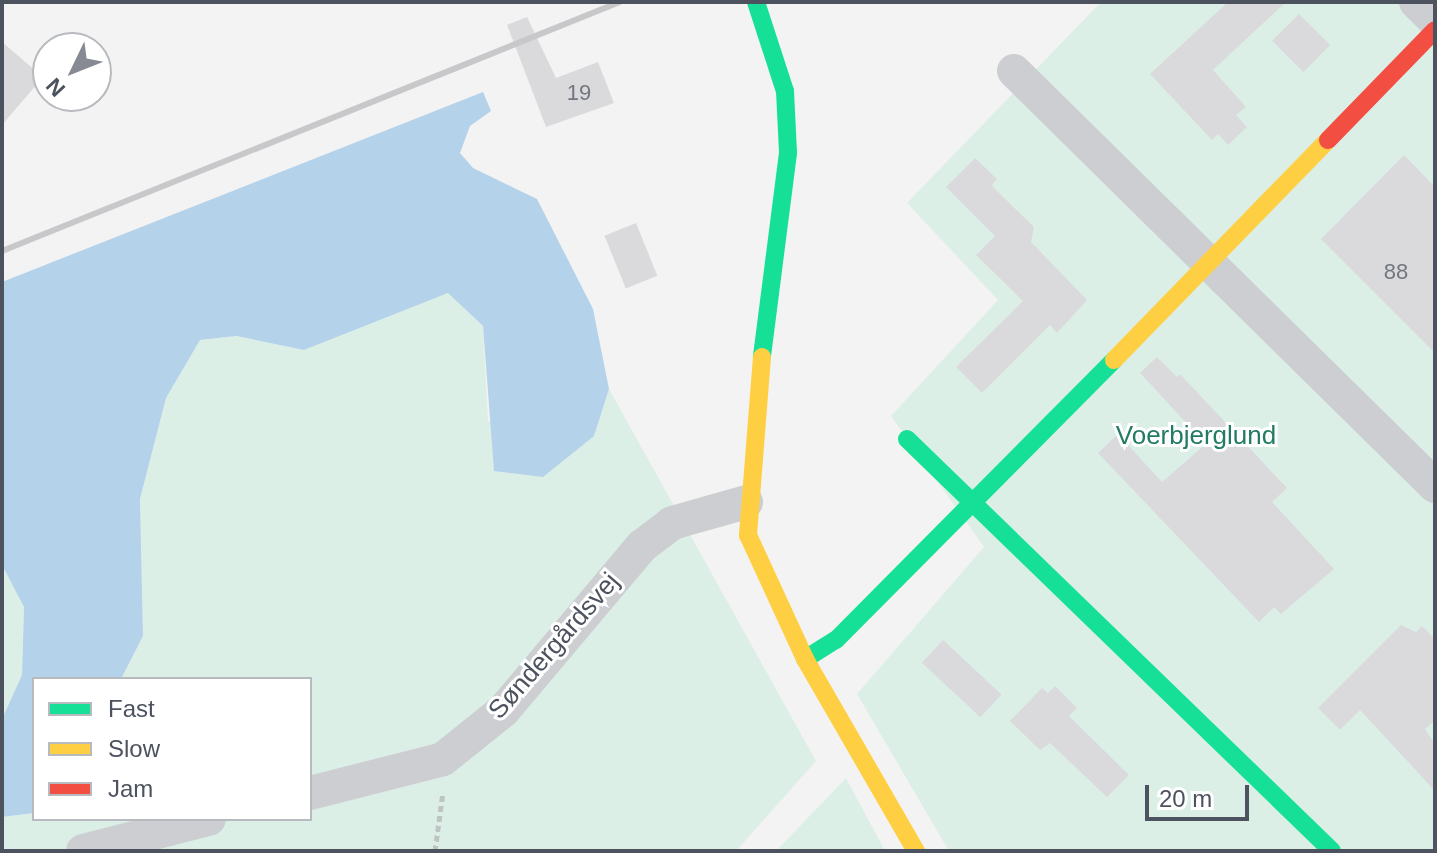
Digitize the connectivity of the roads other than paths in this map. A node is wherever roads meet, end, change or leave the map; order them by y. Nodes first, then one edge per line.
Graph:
1 (756, 2) edge
2 (1416, 2) edge
3 (1435, 21) edge
4 (1435, 30) edge
5 (1014, 71) dead end
6 (1209, 260) junction
7 (907, 439) dead end
8 (1435, 486) edge
9 (746, 502) junction
10 (974, 504) junction
11 (805, 659) junction
12 (312, 792) edge
13 (201, 821) edge
14 (83, 851) edge
15 (916, 851) edge
16 (1332, 851) edge

1 - 9 street
2 - 3 street
4 - 6 street
5 - 6 street
6 - 8 street
6 - 10 street
7 - 10 street
9 - 11 street
9 - 12 street, Søndergårdsvej
10 - 11 street
10 - 16 street
11 - 15 street
13 - 14 street

